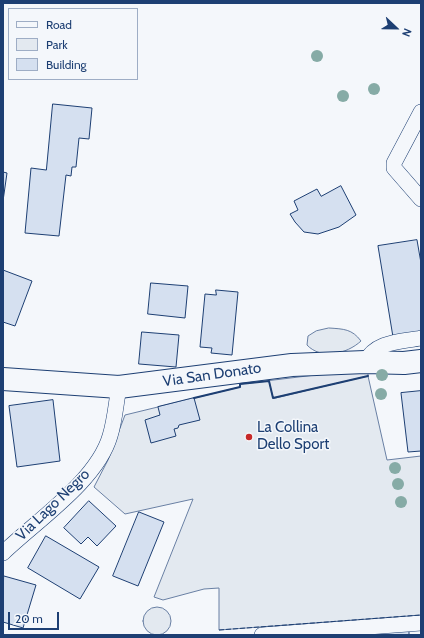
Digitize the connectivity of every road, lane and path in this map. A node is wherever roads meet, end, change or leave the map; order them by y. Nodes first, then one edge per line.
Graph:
1 (421, 112) edge
2 (421, 199) edge
3 (421, 338) edge
4 (421, 361) edge
5 (365, 362) junction
6 (3, 378) edge
7 (119, 387) junction
8 (3, 553) edge
9 (421, 623) edge
10 (262, 635) edge

1 - 2 street
3 - 5 street
4 - 5 street, Via San Donato
5 - 7 street, Via San Donato
6 - 7 street, Via San Donato
7 - 8 street, Via Lago Negro
9 - 10 street

